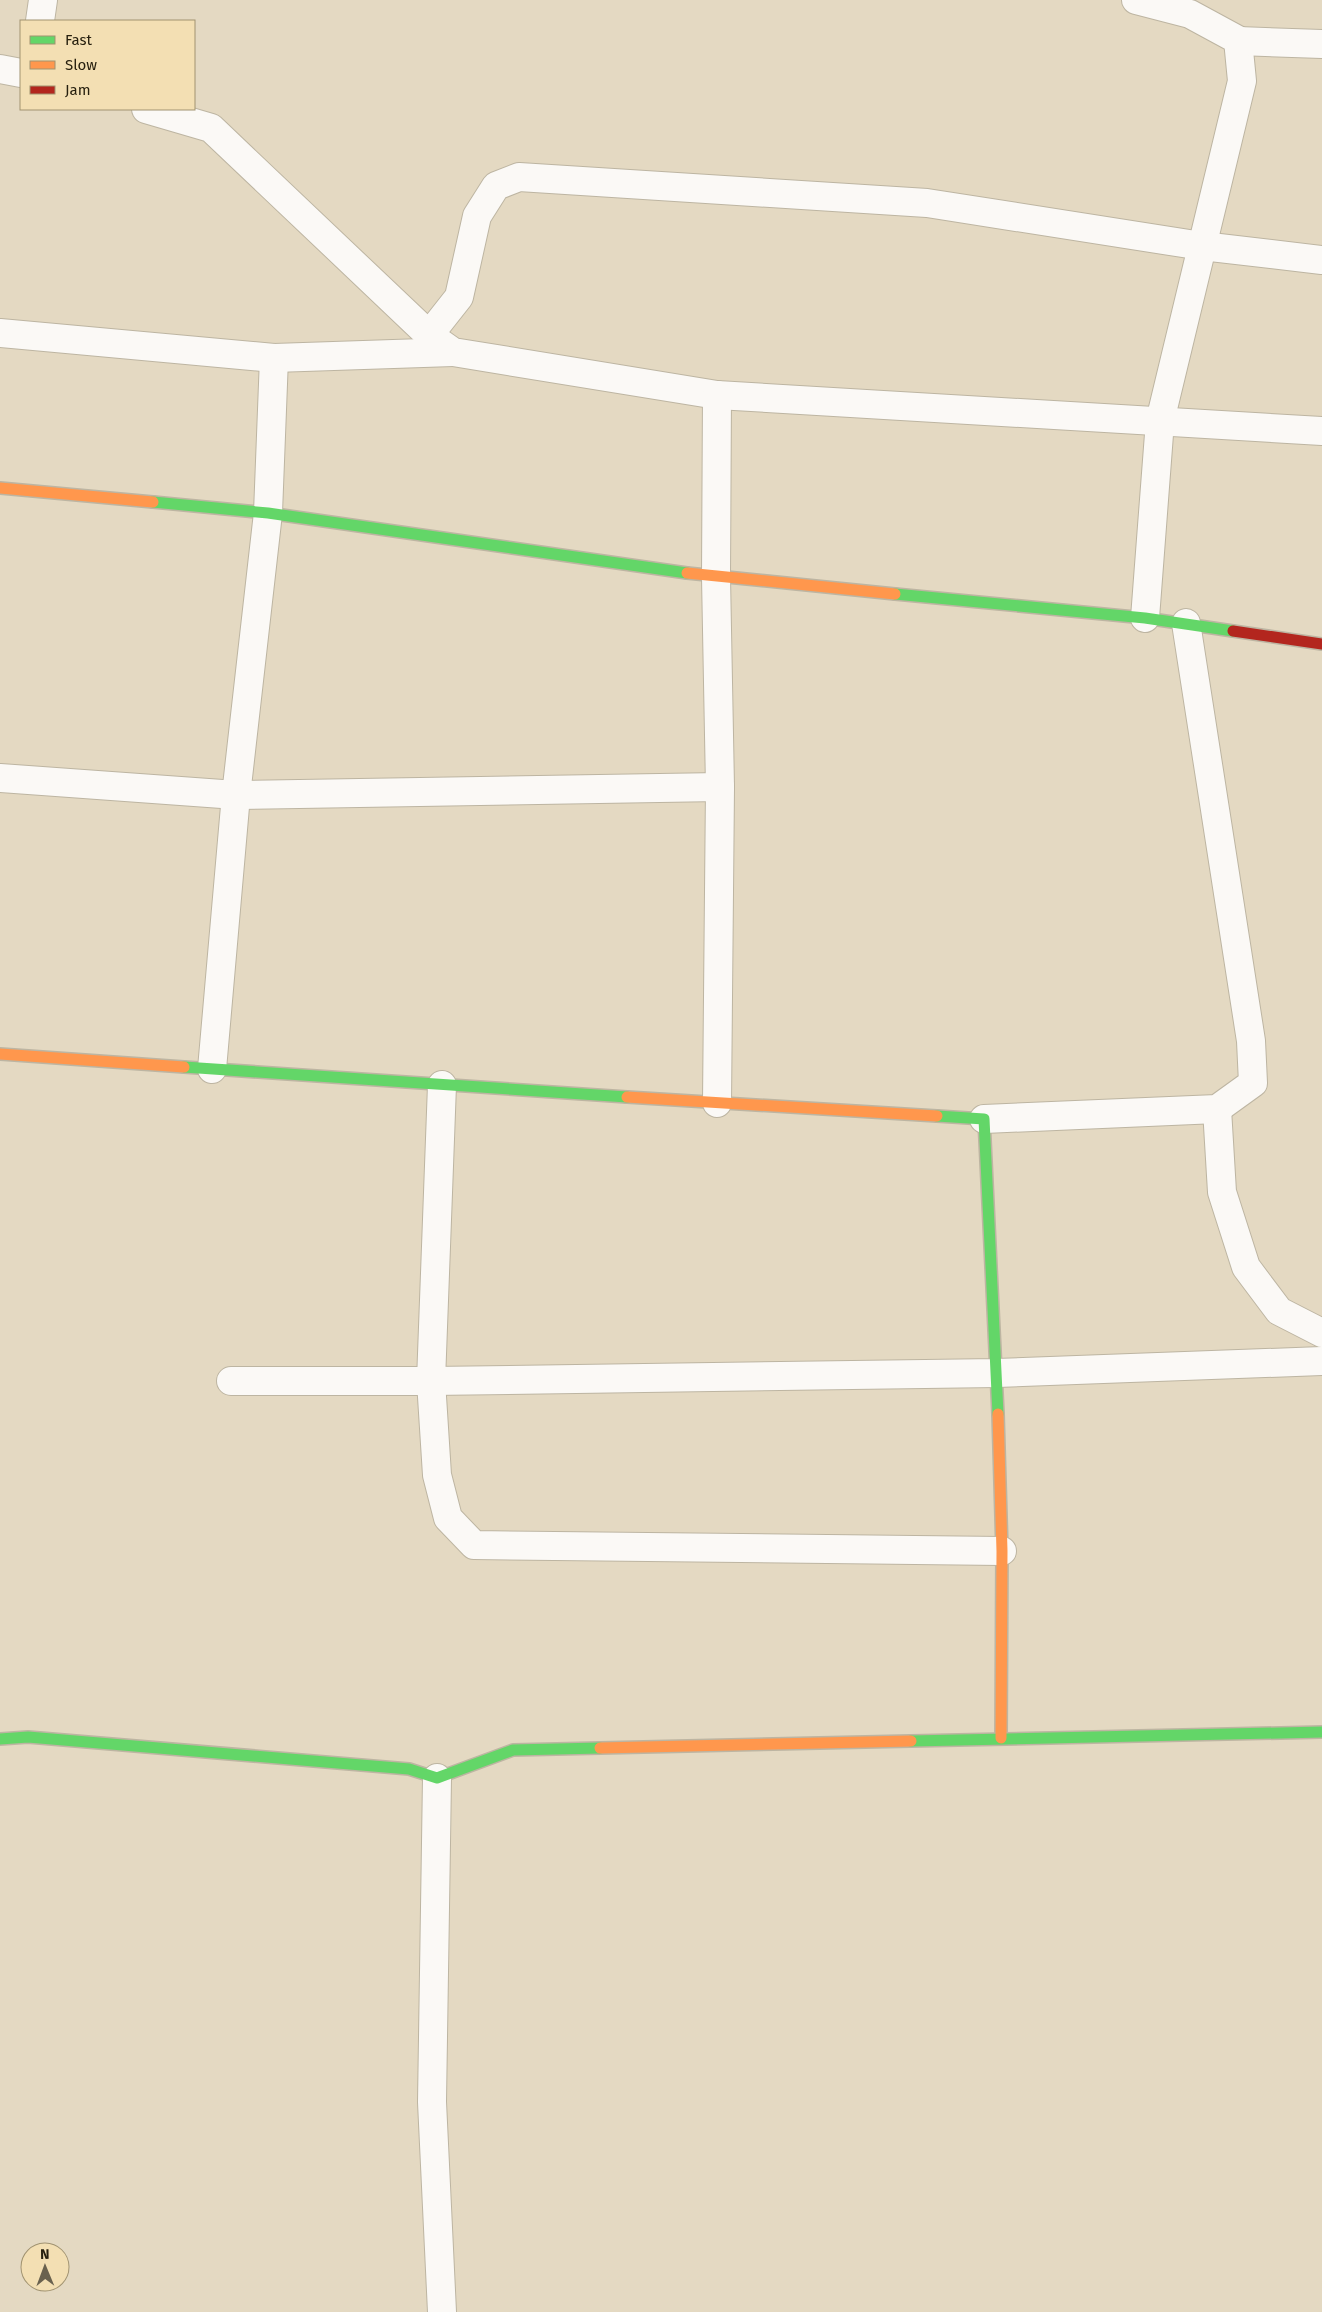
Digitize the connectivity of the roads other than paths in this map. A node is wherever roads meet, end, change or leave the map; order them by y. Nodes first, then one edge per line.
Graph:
1 (43, 0) edge
2 (1136, 0) edge
3 (40, 20) edge
4 (1238, 41) junction
5 (1322, 44) edge
6 (0, 69) edge
7 (20, 73) edge
8 (149, 110) edge
9 (1202, 246) junction
10 (1322, 260) edge
11 (0, 333) edge
12 (429, 335) junction
13 (453, 352) junction
14 (274, 358) junction
15 (717, 395) junction
16 (1160, 422) junction
17 (1322, 431) edge
18 (0, 488) edge
19 (268, 513) junction
20 (716, 577) junction
21 (1145, 618) junction
22 (1186, 623) junction
23 (1322, 644) edge
24 (0, 778) edge
25 (720, 787) junction
26 (236, 795) junction
27 (0, 1054) edge
28 (212, 1069) junction
29 (442, 1085) junction
30 (717, 1103) junction
31 (1217, 1109) junction
32 (984, 1120) junction
33 (1322, 1333) edge
34 (1322, 1361) edge
35 (997, 1373) junction
36 (431, 1380) junction
37 (231, 1381) dead end
38 (1002, 1551) junction
39 (1322, 1732) edge
40 (1001, 1738) junction
41 (0, 1739) edge
42 (437, 1778) junction
43 (442, 2312) edge

1 - 3 street
2 - 4 street
4 - 5 street
4 - 9 street
6 - 7 street
8 - 12 street
9 - 10 street
9 - 12 street
9 - 16 street
11 - 14 street
12 - 13 street
13 - 14 street
13 - 15 street
14 - 19 street
15 - 16 street
15 - 20 street
16 - 17 street
16 - 21 street
18 - 19 street
19 - 20 street
19 - 26 street
20 - 21 street
20 - 25 street
21 - 22 street
22 - 23 street
22 - 31 street
24 - 26 street
25 - 26 street
25 - 30 street
26 - 28 street
27 - 28 street
28 - 29 street
29 - 30 street
29 - 36 street
30 - 32 street
31 - 32 street
31 - 33 street
32 - 35 street
34 - 35 street
35 - 36 street
35 - 38 street
36 - 37 street
36 - 38 street
38 - 40 street
39 - 40 street
40 - 42 street
41 - 42 street
42 - 43 street

